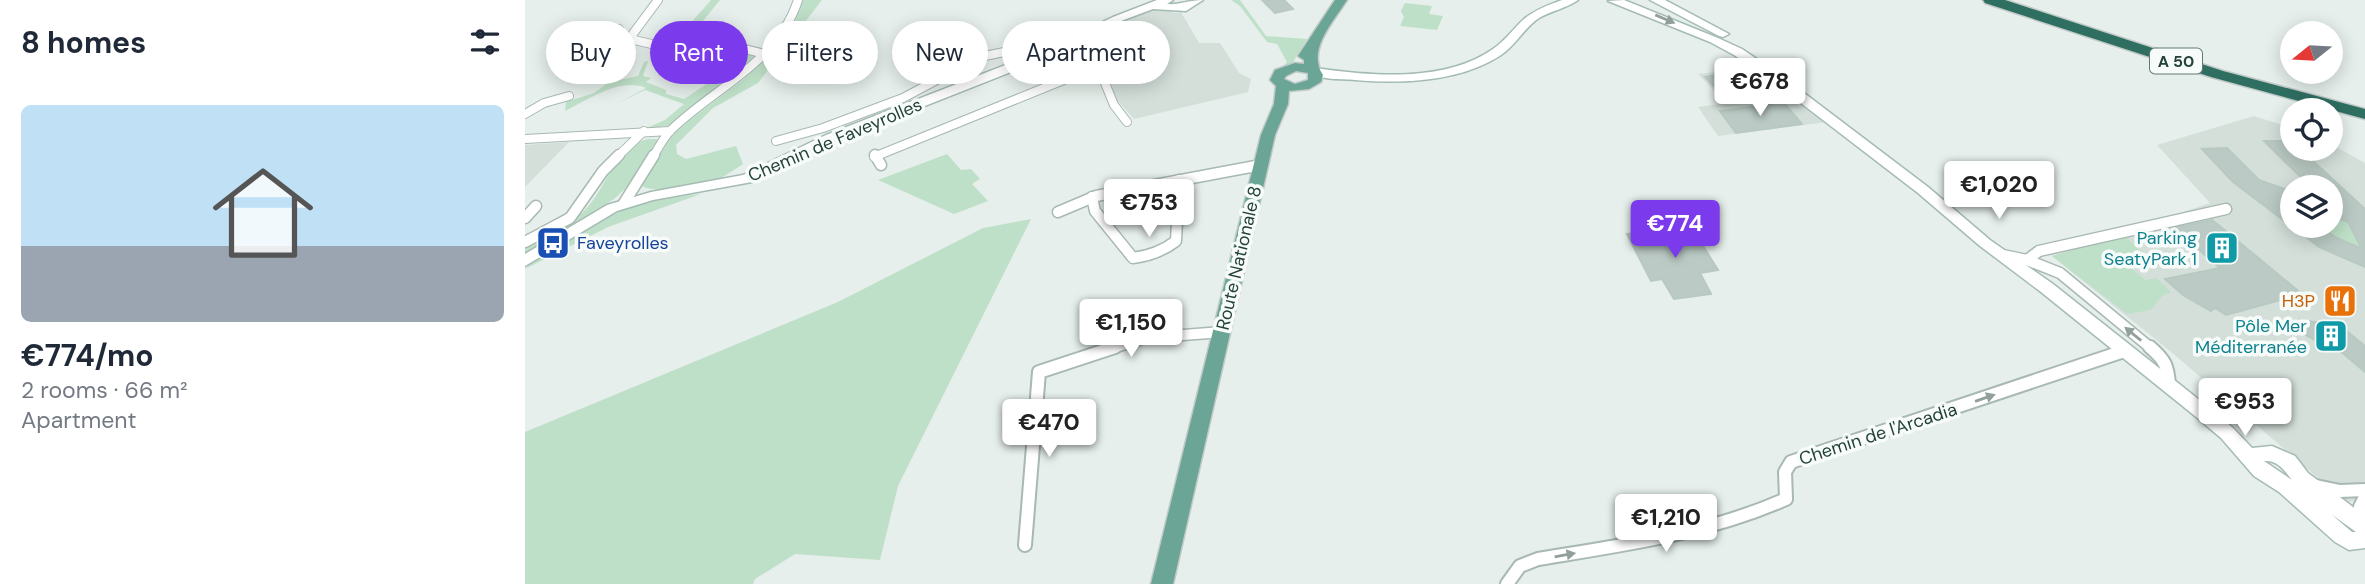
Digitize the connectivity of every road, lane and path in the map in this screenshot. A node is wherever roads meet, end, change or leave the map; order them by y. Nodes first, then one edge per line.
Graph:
1 (658, 0) edge
2 (798, 0) edge
3 (1197, 0) edge
4 (1335, 0) edge
5 (1341, 0) edge
6 (1587, 0) edge
7 (1605, 0) edge
8 (1620, 0) edge
9 (1656, 0) edge
10 (1990, 0) edge
11 (2016, 0) edge
12 (1570, 1) edge
13 (1614, 1) edge
14 (1168, 2) edge
15 (1330, 16) junction
16 (790, 21) edge
17 (1115, 21) edge
18 (636, 27) edge
19 (636, 41) edge
20 (1313, 47) junction
21 (1002, 52) edge
22 (762, 53) edge
23 (762, 57) edge
24 (1290, 68) junction
25 (1002, 71) edge
26 (1311, 78) junction
27 (1051, 84) edge
28 (1106, 84) edge
29 (1283, 86) junction
30 (569, 96) dead end
31 (1281, 104) junction
32 (2365, 104) edge
33 (525, 114) edge
34 (2365, 114) edge
35 (1127, 122) dead end
36 (644, 131) junction
37 (670, 131) junction
38 (525, 139) edge
39 (776, 141) dead end
40 (881, 165) dead end
41 (1261, 165) junction
42 (1179, 180) junction
43 (1092, 197) junction
44 (624, 203) junction
45 (536, 206) dead end
46 (2226, 209) dead end
47 (1058, 212) dead end
48 (525, 218) edge
49 (525, 242) edge
50 (2039, 251) junction
51 (1998, 253) junction
52 (2021, 259) junction
53 (525, 261) edge
54 (2060, 273) junction
55 (2047, 288) junction
56 (1222, 332) junction
57 (2124, 351) junction
58 (2169, 386) junction
59 (2261, 457) junction
60 (2310, 485) junction
61 (2365, 490) edge
62 (2365, 496) edge
63 (2360, 532) edge
64 (1025, 545) dead end
65 (2365, 555) edge
66 (1164, 584) edge
67 (1507, 584) edge

1 - 18 street
2 - 16 street
3 - 14 main road, Chemin de Faveyrolles
4 - 15 main road
5 - 15 main road
6 - 12 main road
7 - 13 main road
8 - 13 main road
9 - 52 main road
10 - 34 highway, A 50
11 - 32 highway, A 50
12 - 26 main road
13 -> 51 main road
14 - 17 main road, Chemin de Faveyrolles
15 - 20 main road
19 - 22 street
20 - 24 main road
20 - 26 main road
21 - 39 street
23 - 37 street
24 - 26 main road
24 - 29 main road, Route Nationale 8
25 - 44 main road, Chemin de Faveyrolles
26 - 29 main road
26 - 31 main road
27 - 40 street
28 - 35 street
29 - 31 main road, Route Nationale 8
30 - 33 street
31 - 41 main road, Route Nationale 8
36 - 37 street
36 - 38 street
36 - 49 street
37 - 44 street
41 - 42 street
41 - 56 main road, Route Nationale 8
42 - 43 street
42 - 43 street
43 - 47 street
44 - 53 main road, Chemin de Faveyrolles
45 - 48 street
46 - 50 street
50 - 52 street
50 - 54 street
51 - 52 street
51 - 55 main road
52 - 54 street
52 - 55 main road
58 -> 54 street
55 - 57 main road
56 - 64 street
56 - 66 main road, Route Nationale 8
57 - 58 main road
67 -> 57 street, Chemin de l'Arcadia
58 - 59 main road
59 - 60 main road
59 - 63 main road
60 - 61 street
60 - 63 main road
62 - 63 street
63 - 65 main road

